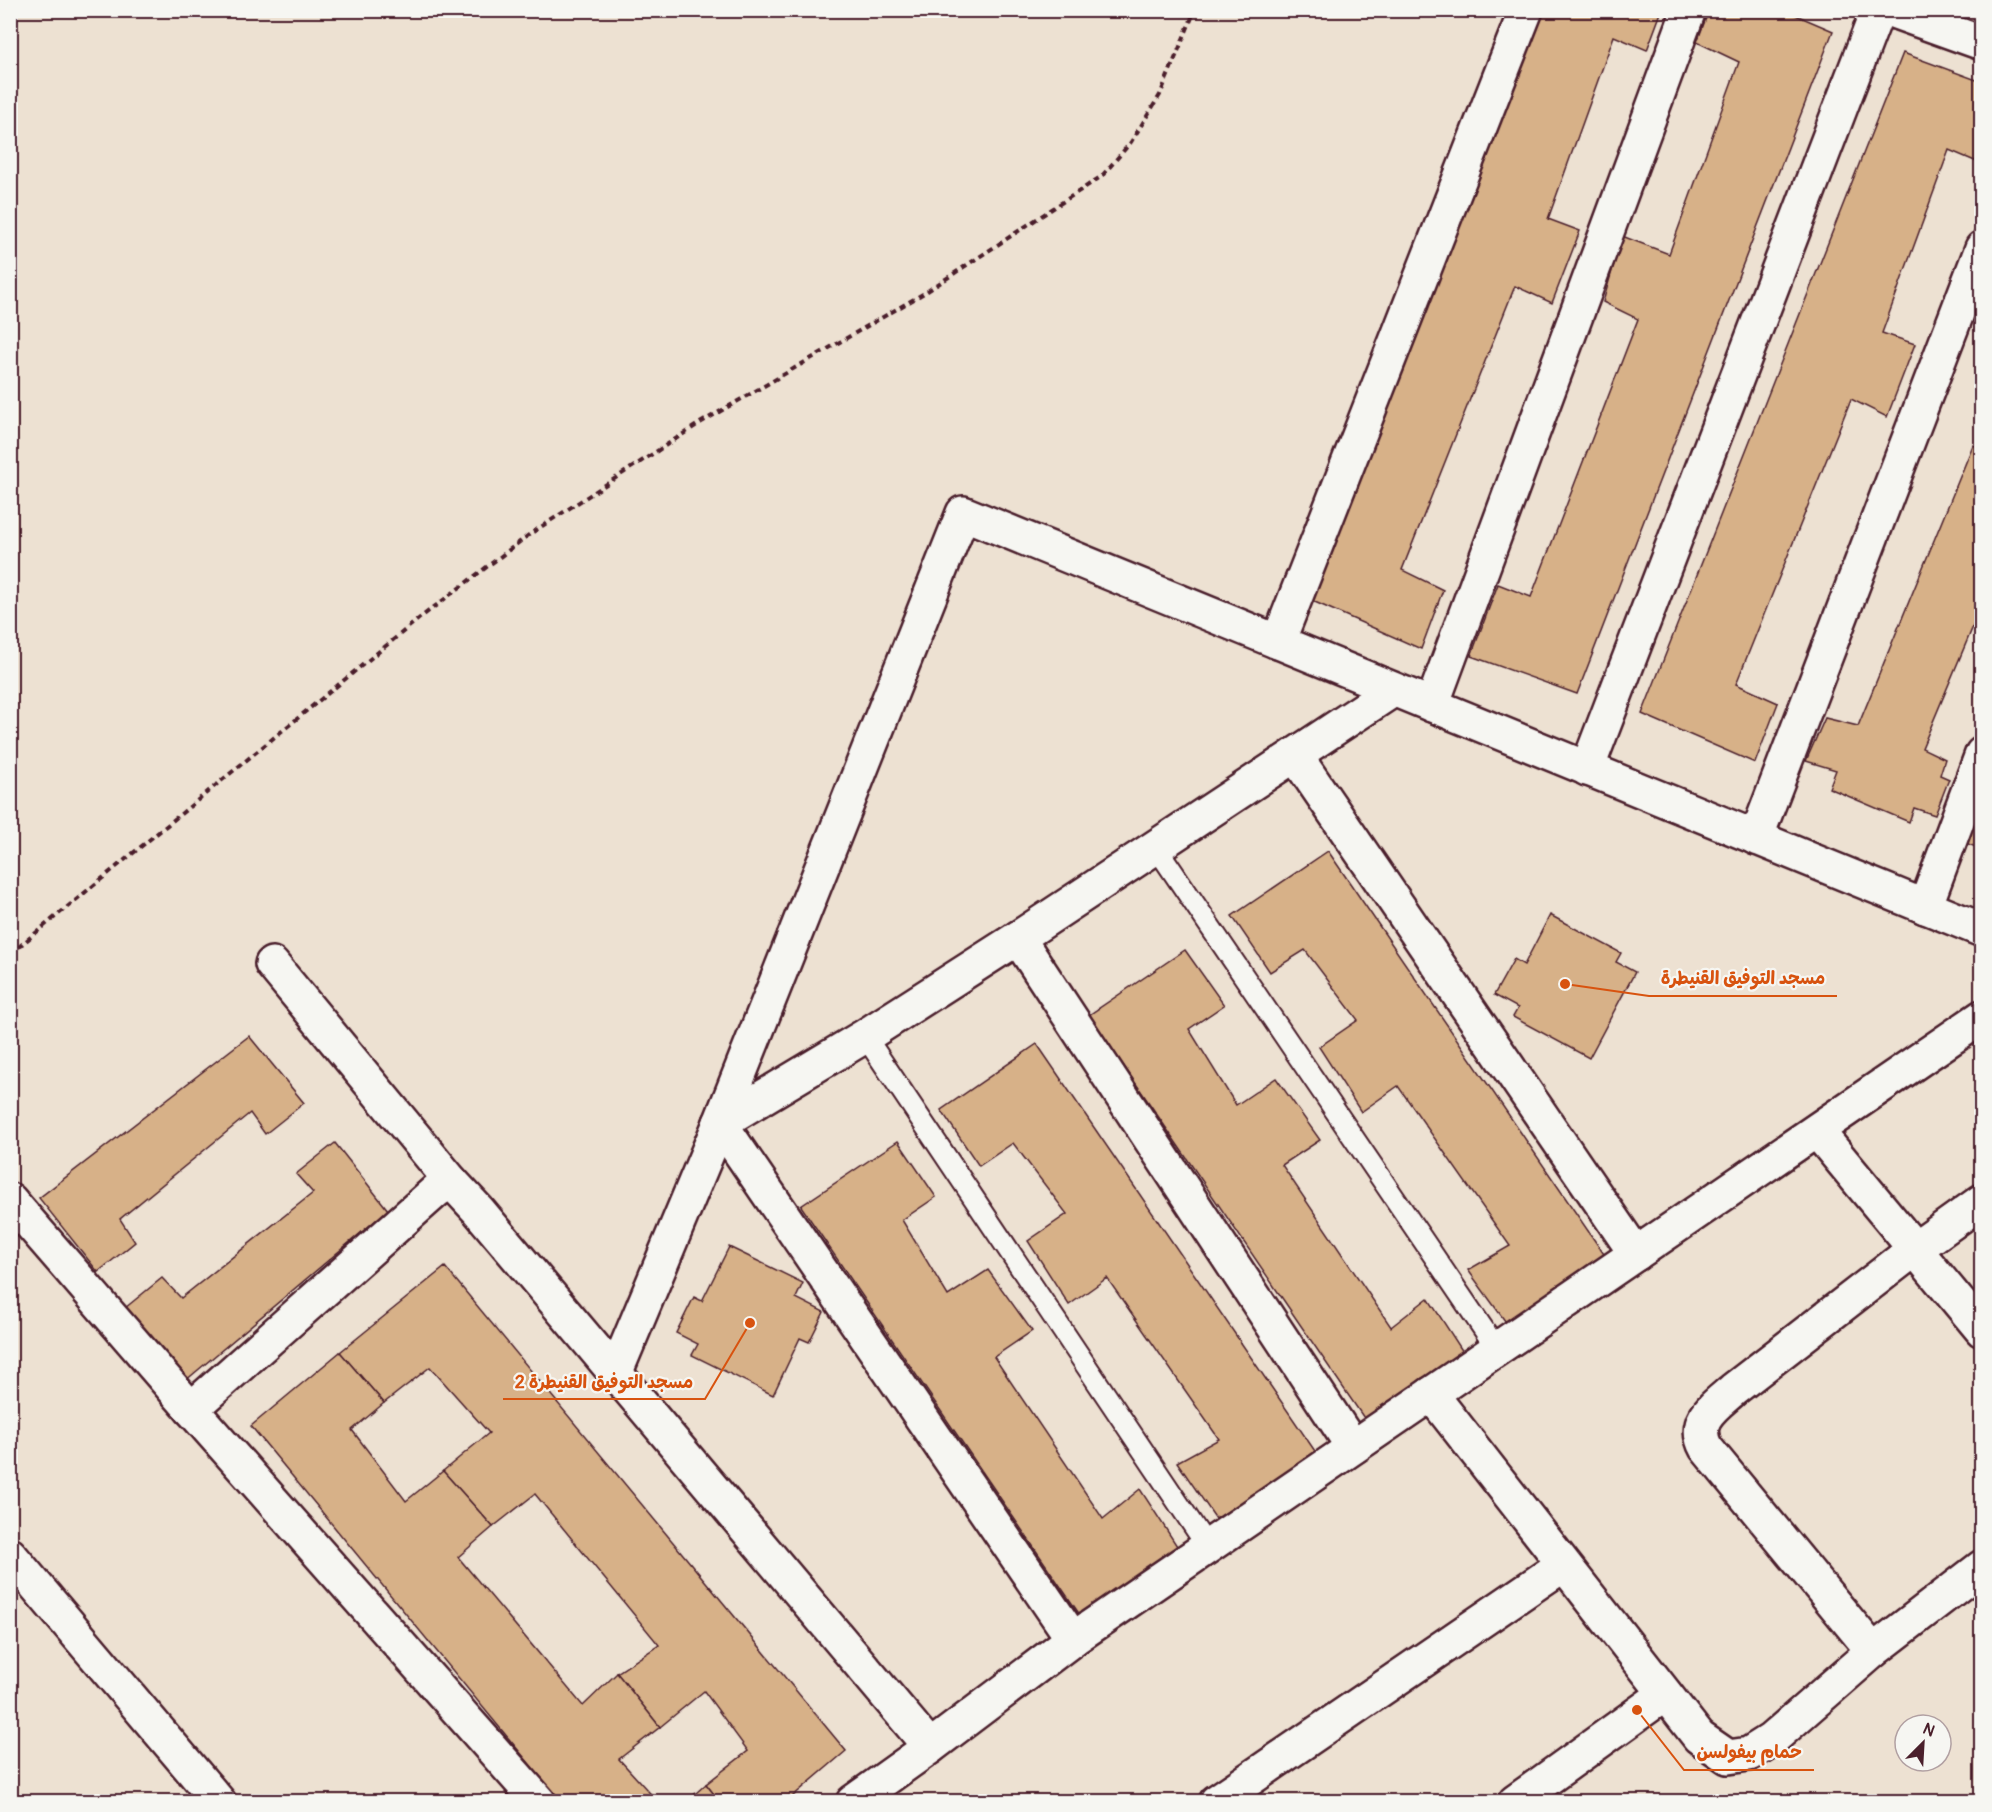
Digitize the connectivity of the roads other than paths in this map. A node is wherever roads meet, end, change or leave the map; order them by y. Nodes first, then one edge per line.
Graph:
1 (1526, 10) edge
2 (1689, 10) edge
3 (1878, 10) edge
4 (1890, 10) edge
5 (1982, 43) edge
6 (1982, 248) edge
7 (1278, 642) junction
8 (1393, 690) junction
9 (1432, 705) junction
10 (1982, 754) edge
11 (1295, 755) junction
12 (1587, 769) junction
13 (1756, 838) junction
14 (1156, 847) junction
15 (1925, 907) junction
16 (1982, 930) edge
17 (1018, 938) junction
18 (272, 964) dead end
19 (1982, 1017) edge
20 (865, 1036) junction
21 (720, 1123) junction
22 (1818, 1131) junction
23 (451, 1181) junction
24 (10, 1200) edge
25 (1982, 1201) edge
26 (1915, 1249) junction
27 (1636, 1254) junction
28 (1982, 1329) edge
29 (1497, 1348) junction
30 (615, 1374) junction
31 (1431, 1394) junction
32 (191, 1409) junction
33 (1353, 1447) junction
34 (1207, 1546) junction
35 (10, 1555) edge
36 (1563, 1565) junction
37 (1982, 1567) edge
38 (1073, 1639) junction
39 (1873, 1652) junction
40 (1665, 1694) junction
41 (930, 1747) junction
42 (871, 1797) edge
43 (219, 1802) edge
44 (539, 1802) edge
45 (1216, 1802) edge
46 (1515, 1802) edge

1 - 7 street
2 - 9 street
3 - 12 street
4 - 5 street
6 - 13 street
7 - 8 street
7 - 21 street
8 - 9 street
8 - 11 street
9 - 12 street
10 - 15 street
11 - 14 street
11 - 27 street
12 - 13 street
13 - 15 street
14 - 17 street
14 - 29 lane
15 - 16 street
17 - 20 street
17 - 33 street
18 - 23 street
19 - 22 street
20 - 21 street
20 - 34 lane
21 - 30 street
21 - 38 street
22 - 26 street
22 - 27 street
23 - 30 street
23 - 32 street
24 - 32 street
25 - 26 street
26 - 28 street
26 - 39 street
27 - 29 street
29 - 31 street
30 - 41 street
31 - 33 street
31 - 36 street
32 - 44 street
33 - 34 street
34 - 38 street
35 - 43 street
36 - 40 street
36 - 45 street
37 - 39 street
38 - 41 street
39 - 40 street
40 - 46 street
41 - 42 street

